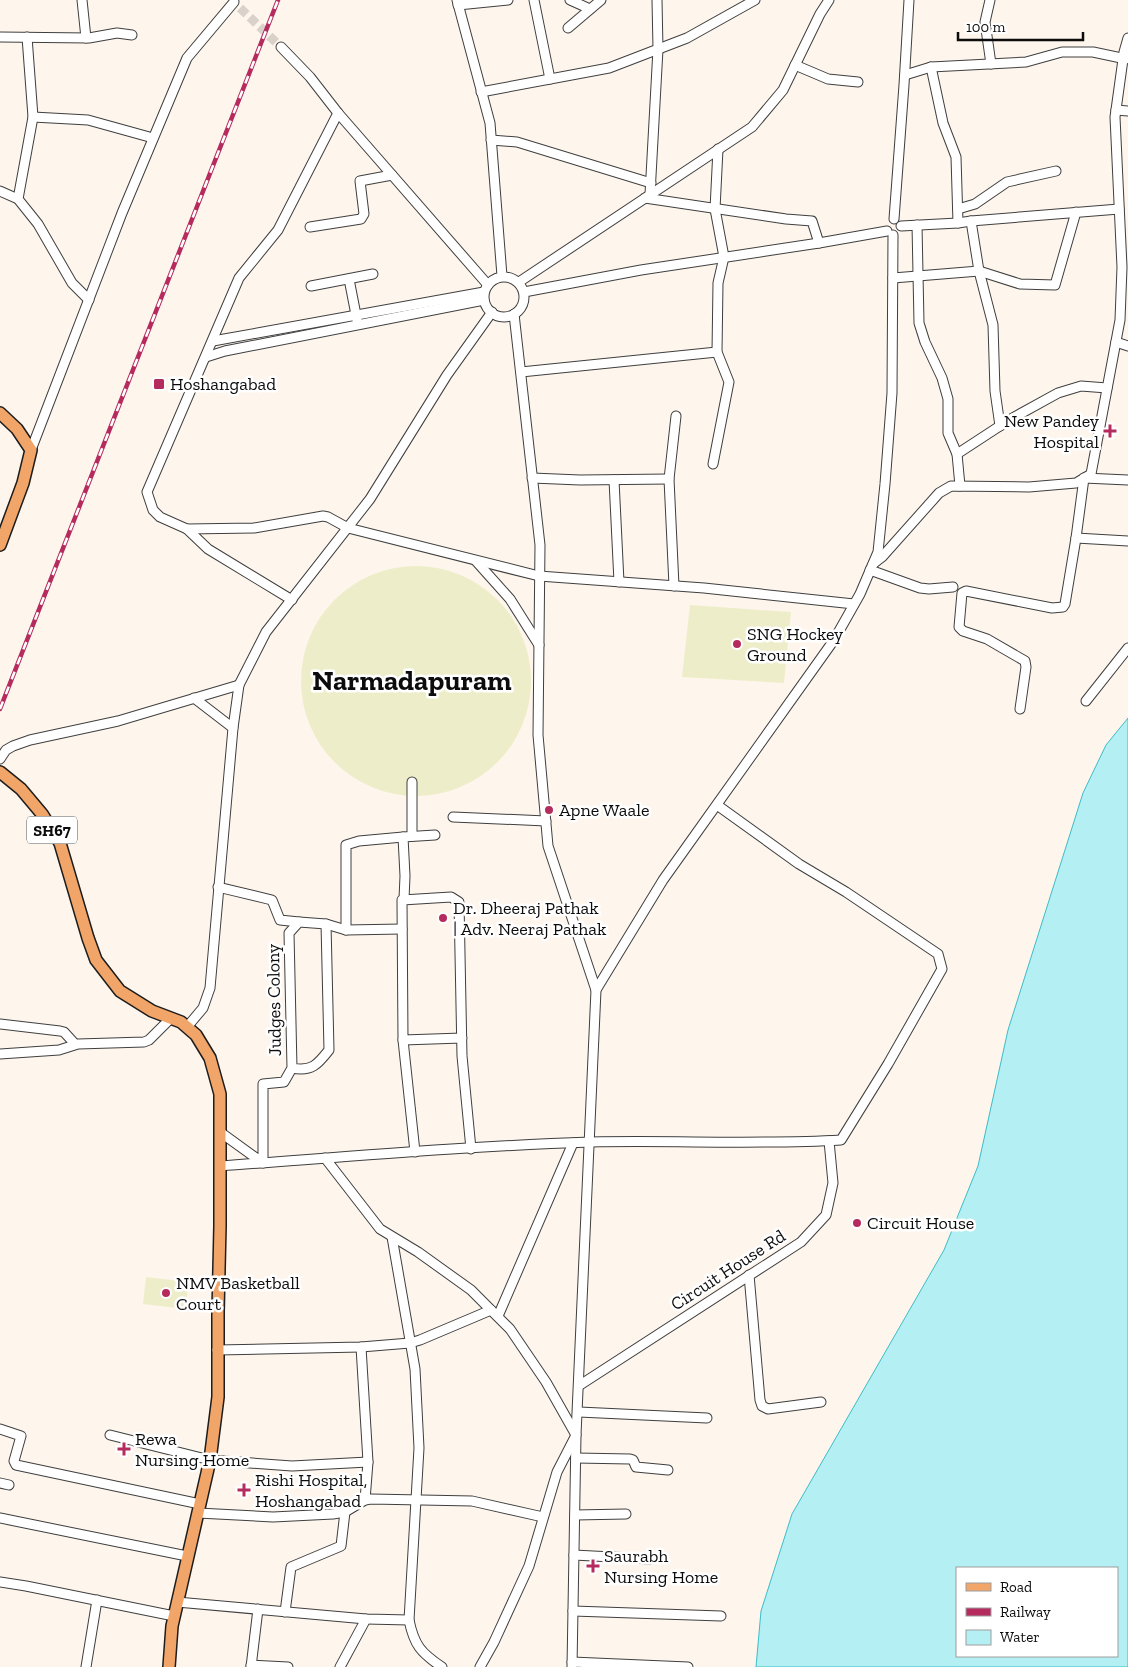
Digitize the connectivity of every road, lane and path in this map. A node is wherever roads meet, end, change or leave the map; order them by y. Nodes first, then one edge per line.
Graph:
1 (82, 0) edge
2 (508, 0) edge
3 (534, 0) edge
4 (570, 0) edge
5 (601, 0) edge
6 (657, 0) edge
7 (755, 0) edge
8 (829, 0) edge
9 (908, 0) edge
10 (990, 0) edge
11 (458, 2) edge
12 (235, 3) edge
13 (590, 9) junction
14 (568, 28) dead end
15 (132, 35) dead end
16 (0, 37) edge
17 (27, 37) junction
18 (86, 38) junction
19 (1128, 38) edge
20 (281, 47) tunnel mouth
21 (658, 49) junction
22 (1125, 59) edge
23 (991, 64) junction
24 (795, 65) junction
25 (931, 67) junction
26 (905, 75) junction
27 (550, 79) junction
28 (858, 82) dead end
29 (481, 92) junction
30 (1116, 110) junction
31 (1128, 111) edge
32 (338, 113) junction
33 (34, 117) junction
34 (153, 138) junction
35 (491, 140) junction
36 (718, 149) junction
37 (1056, 171) dead end
38 (392, 175) junction
39 (651, 183) junction
40 (0, 191) edge
41 (648, 196) junction
42 (18, 199) junction
43 (715, 209) junction
44 (958, 209) junction
45 (1119, 209) junction
46 (1076, 212) junction
47 (970, 221) junction
48 (898, 223) junction
49 (958, 223) junction
50 (1124, 223) edge
51 (917, 226) junction
52 (310, 227) dead end
53 (890, 233) junction
54 (819, 243) junction
55 (724, 257) junction
56 (978, 271) junction
57 (373, 274) dead end
58 (502, 276) junction
59 (919, 276) junction
60 (349, 278) junction
61 (893, 278) junction
62 (519, 282) junction
63 (311, 286) dead end
64 (1124, 290) edge
65 (485, 292) junction
66 (524, 292) junction
67 (89, 300) junction
68 (492, 312) junction
69 (514, 314) junction
70 (356, 315) junction
71 (358, 325) junction
72 (213, 341) junction
73 (1116, 342) junction
74 (1128, 346) edge
75 (717, 352) junction
76 (206, 357) junction
77 (521, 372) junction
78 (1107, 388) junction
79 (0, 413) edge
80 (676, 416) dead end
81 (1000, 426) junction
82 (31, 450) junction
83 (957, 454) junction
84 (712, 464) dead end
85 (532, 478) junction
86 (1084, 478) junction
87 (669, 479) junction
88 (614, 480) junction
89 (1128, 480) edge
90 (960, 486) junction
91 (348, 528) junction
92 (187, 529) junction
93 (1076, 538) junction
94 (1128, 541) edge
95 (0, 545) edge
96 (476, 561) junction
97 (871, 567) junction
98 (539, 576) junction
99 (619, 582) junction
100 (674, 586) junction
101 (953, 587) dead end
102 (292, 600) junction
103 (854, 604) junction
104 (539, 645) junction
105 (1128, 648) edge
106 (239, 685) junction
107 (194, 698) junction
108 (1086, 701) dead end
109 (1020, 709) dead end
110 (233, 728) junction
111 (0, 759) edge
112 (0, 772) edge
113 (412, 782) dead end
114 (717, 805) junction
115 (453, 817) dead end
116 (546, 822) junction
117 (435, 835) dead end
118 (408, 837) junction
119 (218, 887) junction
120 (404, 900) junction
121 (299, 922) junction
122 (326, 924) junction
123 (402, 929) junction
124 (346, 930) junction
125 (596, 990) junction
126 (171, 1018) junction
127 (0, 1024) edge
128 (187, 1028) junction
129 (462, 1038) junction
130 (403, 1040) junction
131 (74, 1044) junction
132 (0, 1054) edge
133 (292, 1068) junction
134 (220, 1132) junction
135 (829, 1141) junction
136 (590, 1142) junction
137 (573, 1143) junction
138 (471, 1149) junction
139 (415, 1152) junction
140 (325, 1158) junction
141 (263, 1163) junction
142 (220, 1166) junction
143 (392, 1237) junction
144 (749, 1275) junction
145 (494, 1313) junction
146 (410, 1343) junction
147 (361, 1347) junction
148 (217, 1350) junction
149 (580, 1385) junction
150 (821, 1402) dead end
151 (579, 1412) junction
152 (707, 1418) dead end
153 (0, 1429) edge
154 (110, 1435) dead end
155 (576, 1435) junction
156 (576, 1458) junction
157 (210, 1460) junction
158 (368, 1462) junction
159 (668, 1470) dead end
160 (416, 1499) junction
161 (365, 1500) junction
162 (199, 1508) junction
163 (346, 1512) junction
164 (626, 1514) dead end
165 (575, 1515) junction
166 (543, 1517) junction
167 (0, 1518) edge
168 (574, 1555) junction
169 (187, 1556) junction
170 (650, 1559) dead end
171 (0, 1582) edge
172 (97, 1600) junction
173 (177, 1602) junction
174 (258, 1610) junction
175 (573, 1611) junction
176 (285, 1612) junction
177 (174, 1616) junction
178 (721, 1616) dead end
179 (366, 1619) junction
180 (409, 1620) junction
181 (572, 1665) edge
182 (251, 1666) edge
183 (86, 1667) edge
184 (169, 1667) edge
185 (288, 1667) edge
186 (340, 1667) edge
187 (442, 1667) edge
188 (480, 1667) edge
189 (688, 1667) edge

1 - 18 street
2 - 11 street
3 - 27 street
4 - 13 street
5 - 13 street
6 - 21 street
7 - 21 street
8 - 24 street
9 - 26 street
10 - 23 street
11 - 29 street
12 - 34 street
13 - 14 street
15 - 18 street
16 - 17 street
17 - 18 street
17 - 33 street
19 - 22 street
20 - 32 street
21 - 27 street
21 - 39 street
22 - 23 street
22 - 30 street
23 - 25 street
24 - 28 street
24 - 36 street
25 - 26 street
25 - 44 street
26 - 48 street
27 - 29 street
29 - 35 street
30 - 31 street
30 - 45 street
32 - 38 street
32 - 72 street
33 - 34 street
33 - 42 street
34 - 67 street
35 - 39 street
35 - 58 street
36 - 41 street
36 - 43 street
37 - 44 street
38 - 52 street
38 - 65 street
39 - 41 street
40 - 42 street
41 - 43 street
41 - 62 street
42 - 67 street
43 - 54 street
43 - 55 street
44 - 49 street
45 - 46 street
45 - 50 street
46 - 47 street
46 - 56 street
47 - 49 street
47 - 56 street
48 - 51 street
48 - 53 street
48 - 53 street
49 - 51 street
50 - 64 street
51 - 59 street
53 - 54 street
53 - 61 street
54 - 55 street
55 - 66 street
55 - 75 street
56 - 59 street
56 - 81 street
57 - 60 street
58 - 62 street
58 - 65 street
59 - 61 street
59 - 83 street
60 - 63 street
60 - 70 street
61 - 97 street
62 - 66 street
64 - 73 street
65 - 68 street
65 - 70 street
65 - 71 street
66 - 69 street
67 - 82 street
68 - 69 street
68 - 91 street
69 - 77 street
70 - 71 street
70 - 72 street
71 - 76 street
72 - 76 street
73 - 74 street
73 - 78 street
75 - 77 street
75 - 84 street
76 - 92 street
77 - 85 street
78 - 81 street
78 - 86 street
79 - 82 main road
80 - 87 street
81 - 83 street
82 - 95 main road
83 - 90 street
85 - 88 street
85 - 98 street
86 - 89 street
86 - 90 street
86 - 93 street
87 - 88 street
87 - 100 street
88 - 99 street
90 - 97 street
91 - 92 street
91 - 96 street
91 - 102 street
92 - 102 street
93 - 94 street
93 - 109 street
96 - 98 street
96 - 104 street
97 - 101 street
97 - 103 street
98 - 99 street
98 - 104 street
99 - 100 street
100 - 103 street
102 - 106 street
103 - 114 street
104 - 116 street
105 - 108 street
106 - 107 street
106 - 110 street
107 - 110 street
107 - 111 street
110 - 119 street
112 - 126 main road, SH67
113 - 118 street
114 - 125 street
114 - 135 street
115 - 116 street
116 - 125 street
117 - 118 street
118 - 120 street
118 - 124 street
119 - 121 street
119 - 128 street
120 - 123 street
120 - 129 street
121 - 122 street
121 - 133 street, Judges Colony
122 - 124 street
122 - 133 street, Judges Colony
123 - 124 street
123 - 130 street
125 - 136 street
126 - 128 main road, SH67
126 - 131 street
127 - 131 street
128 - 134 main road, SH67
129 - 130 street
129 - 138 street
130 - 139 street
131 - 132 street
133 - 141 street, Judges Colony
134 - 141 street
134 - 142 main road, SH67
135 - 136 street
135 - 144 street, Circuit House Rd
136 - 137 street
136 - 149 street
137 - 138 street
137 - 145 street
138 - 139 street
139 - 140 street
140 - 141 street
140 - 143 street
141 - 142 street
142 - 148 main road, SH67
143 - 145 street
143 - 146 street
144 - 149 street, Circuit House Rd
144 - 150 street
145 - 146 street
145 - 155 street
146 - 147 street
146 - 160 street
147 - 148 street
147 - 158 street
148 - 157 main road, SH67
149 - 151 street
151 - 152 street
151 - 155 street
153 - 162 street
154 - 157 street
155 - 156 street
155 - 166 street
156 - 159 street
156 - 165 street
157 - 158 street
157 - 162 main road, SH67
158 - 161 street
160 - 161 street
160 - 166 street
160 - 180 street
161 - 163 street
162 - 163 street
162 - 169 main road, SH67
163 - 176 street
164 - 165 street
165 - 168 street
166 - 188 street
167 - 169 street
168 - 170 street
168 - 175 street
169 - 173 main road, SH67
171 - 172 street
172 - 177 street
172 - 183 street
173 - 174 street
173 - 177 main road, SH67
174 - 176 street
174 - 182 street
175 - 178 street
175 - 181 street
176 - 179 street
177 - 184 main road, SH67
179 - 180 street
179 - 186 street
180 - 187 street
181 - 189 street
182 - 185 street

